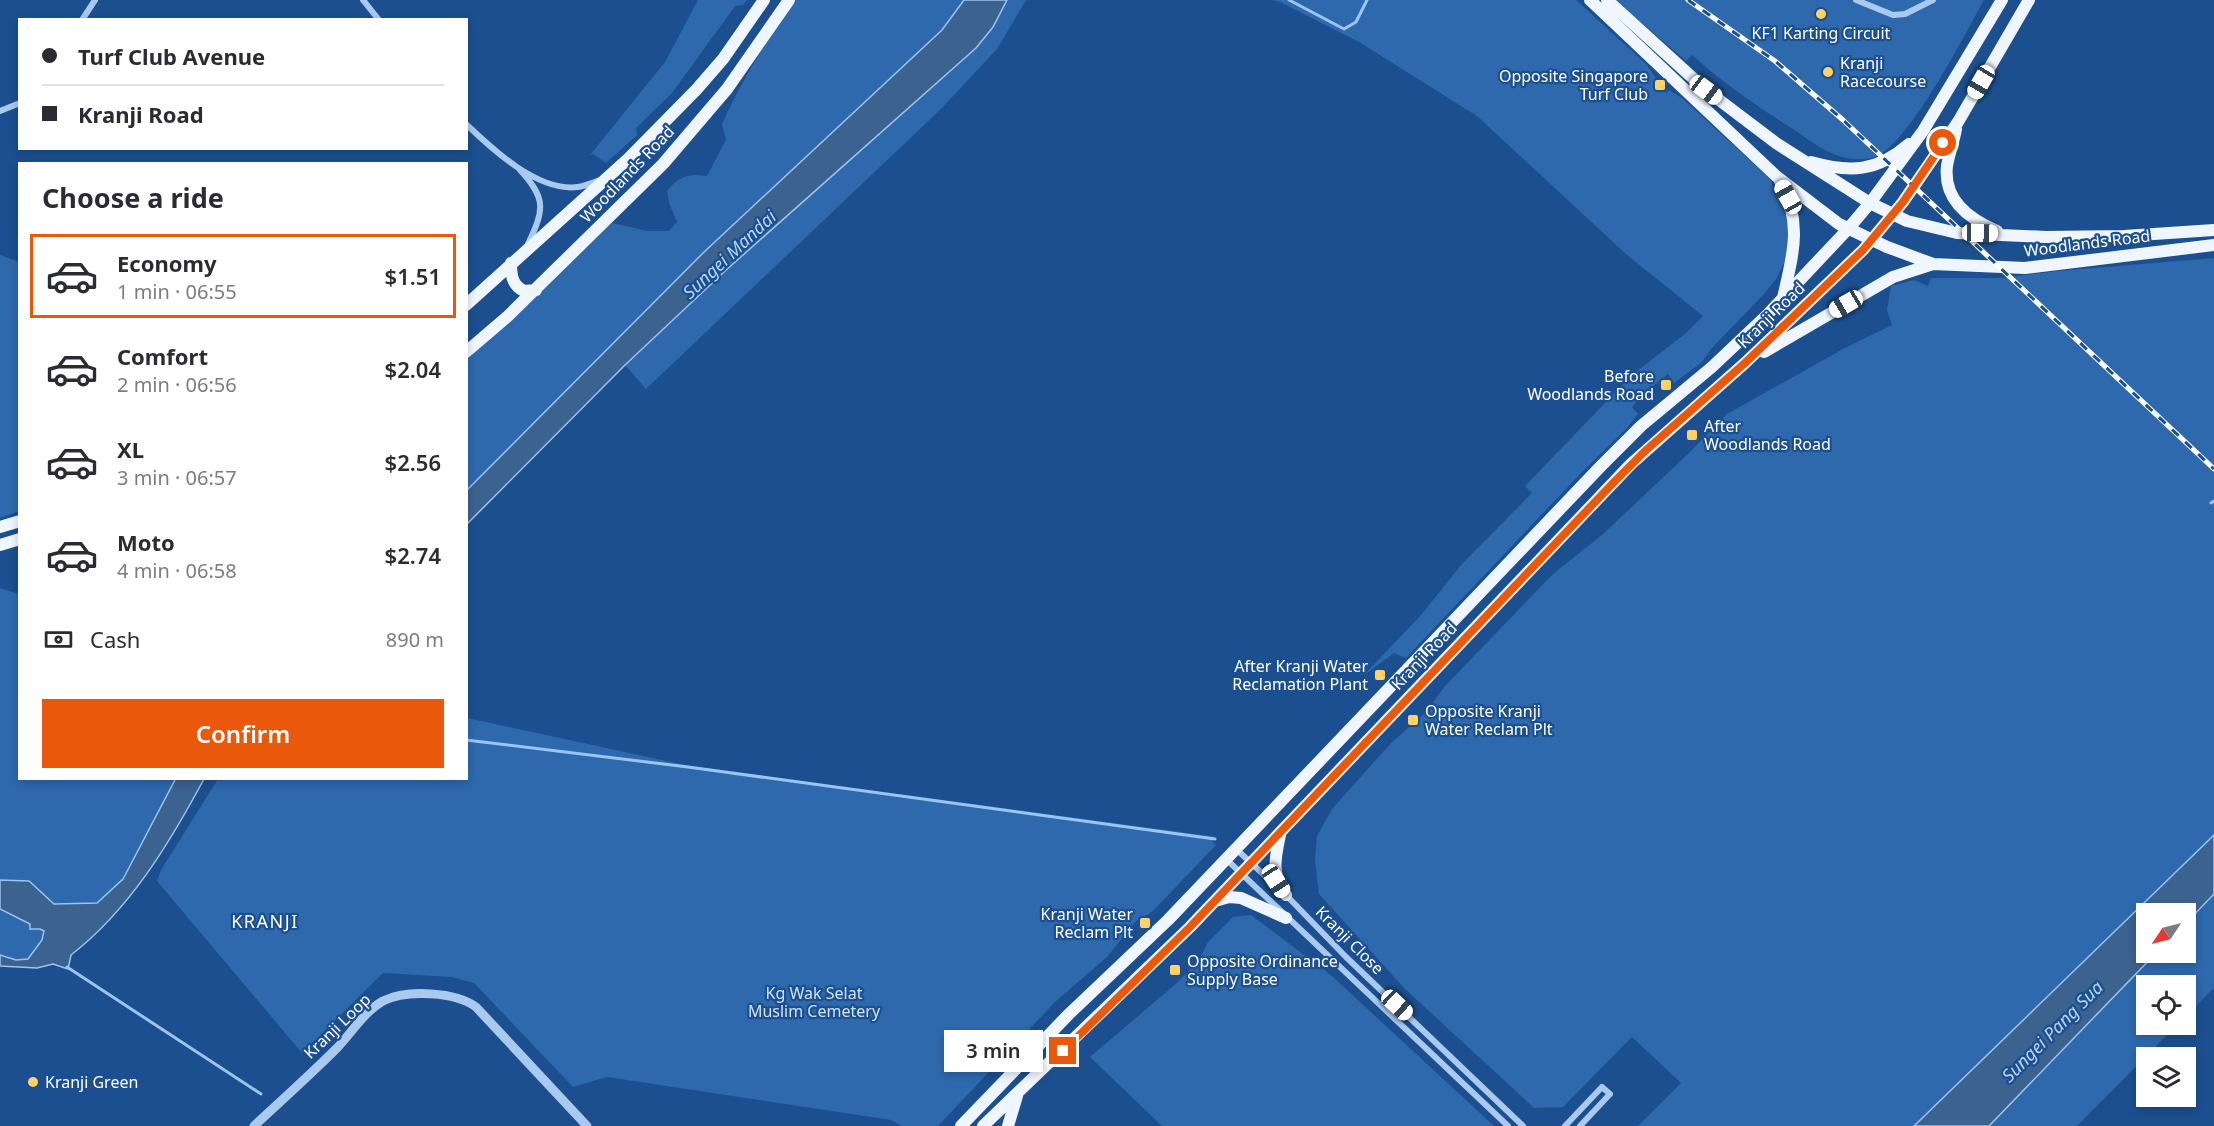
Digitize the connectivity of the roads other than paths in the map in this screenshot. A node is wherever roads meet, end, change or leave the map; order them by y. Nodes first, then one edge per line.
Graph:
1 (95, 0) edge
2 (363, 0) edge
3 (764, 0) edge
4 (789, 0) edge
5 (1590, 0) edge
6 (1607, 0) edge
7 (1856, 0) edge
8 (1933, 0) edge
9 (2002, 0) edge
10 (2029, 0) edge
11 (83, 18) edge
12 (377, 18) edge
13 (18, 104) edge
14 (0, 111) edge
15 (1958, 122) junction
16 (468, 126) edge
17 (1923, 131) junction
18 (1798, 158) junction
19 (518, 168) junction
20 (1776, 176) junction
21 (607, 178) junction
22 (1870, 204) junction
23 (1893, 214) junction
24 (1848, 230) junction
25 (2214, 230) edge
26 (2004, 234) junction
27 (1871, 240) junction
28 (2214, 245) edge
29 (526, 249) junction
30 (511, 263) junction
31 (1933, 264) junction
32 (536, 290) junction
33 (1782, 299) junction
34 (468, 302) edge
35 (468, 350) edge
36 (1745, 363) junction
37 (18, 521) edge
38 (0, 527) edge
39 (18, 540) edge
40 (0, 545) edge
41 (1280, 833) junction
42 (1236, 849) junction
43 (1226, 859) junction
44 (1251, 863) junction
45 (1240, 874) junction
46 (1286, 895) junction
47 (1214, 902) junction
48 (1286, 918) junction
49 (1069, 1014) junction
50 (1088, 1026) junction
51 (1017, 1095) junction
52 (966, 1124) edge
53 (254, 1126) edge
54 (587, 1126) edge
55 (984, 1126) edge
56 (1008, 1126) edge
57 (1508, 1126) edge
58 (1524, 1126) edge
59 (1565, 1126) edge
60 (1580, 1126) edge

1 - 11 street
2 - 12 street
3 - 21 main road, Woodlands Road
4 - 32 main road, Woodlands Road
5 - 20 main road, Woodlands Road
6 - 18 main road, Woodlands Road
7 - 8 street
9 - 17 main road
10 - 15 main road
13 - 14 street
15 - 23 main road, Kranji Road
15 - 26 main road
16 - 19 street
17 - 18 main road
17 - 22 main road, Kranji Road
18 - 22 main road, Woodlands Road
19 - 21 street
19 - 29 street
20 - 24 main road, Woodlands Road
20 - 33 main road
21 - 29 main road, Woodlands Road
22 - 23 main road, Woodlands Road
22 - 24 main road, Kranji Road
23 - 26 main road, Woodlands Road
23 - 27 main road, Kranji Road
24 - 27 main road, Woodlands Road
24 - 33 main road, Kranji Road
25 - 26 main road, Woodlands Road
27 - 31 main road, Woodlands Road
27 - 36 main road, Kranji Road
28 - 31 main road, Woodlands Road
29 - 30 main road, Woodlands Road
30 - 32 main road
30 - 34 main road, Woodlands Road
31 - 36 main road
32 - 35 main road, Woodlands Road
33 - 42 main road, Kranji Road
36 - 41 main road, Kranji Road
37 - 38 main road
39 - 40 main road
41 - 44 main road, Kranji Road
41 - 46 main road
42 - 43 main road, Kranji Road
42 - 44 street, Kranji Close
43 - 45 street, Kranji Close
43 - 49 main road, Kranji Road
44 - 45 main road, Kranji Road
44 - 46 street, Kranji Close
45 - 47 main road, Kranji Road
45 - 48 street, Kranji Close
46 - 58 street, Kranji Close
47 - 48 main road
47 - 50 main road, Kranji Road
48 - 57 street, Kranji Close
49 - 50 main road
49 - 52 main road, Kranji Road
50 - 51 main road, Kranji Road
51 - 55 main road, Kranji Road
51 - 56 main road
53 - 54 street, Kranji Loop
59 - 60 street

